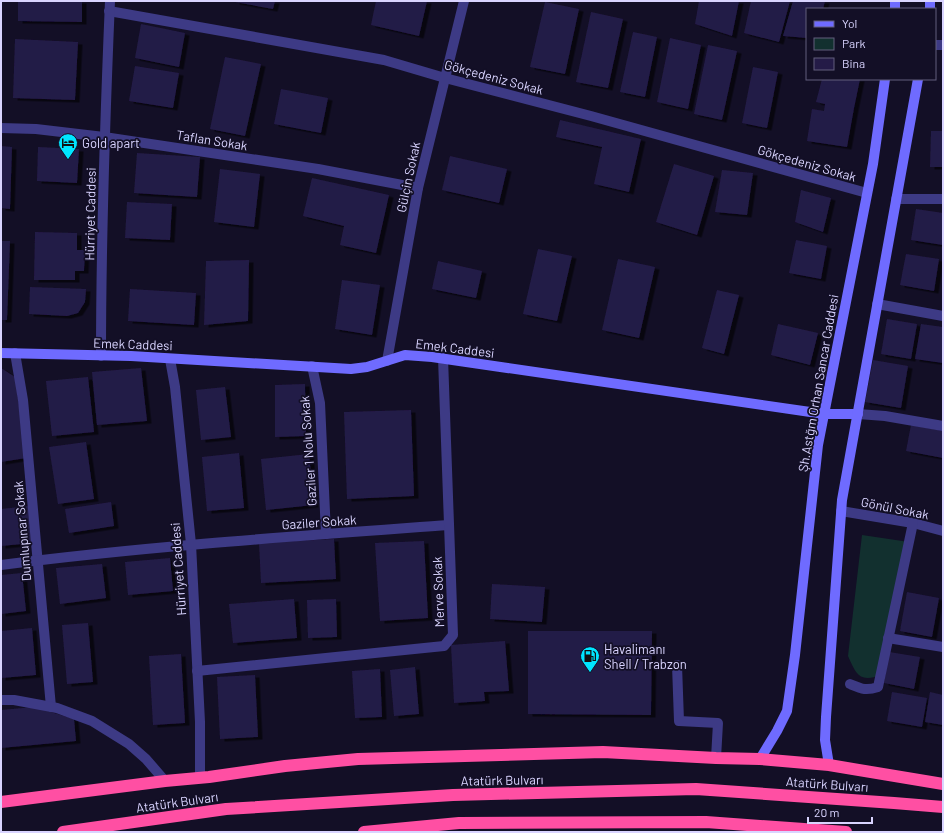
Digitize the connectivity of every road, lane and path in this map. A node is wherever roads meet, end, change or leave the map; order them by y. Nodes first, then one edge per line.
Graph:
1 (464, 1) edge
2 (109, 6) edge
3 (445, 78) junction
4 (885, 80) edge
5 (918, 80) edge
6 (1, 128) edge
7 (104, 136) junction
8 (418, 188) junction
9 (867, 193) junction
10 (896, 199) junction
11 (943, 199) edge
12 (877, 304) junction
13 (943, 316) edge
14 (1, 353) edge
15 (15, 354) junction
16 (101, 356) junction
17 (443, 358) junction
18 (170, 359) junction
19 (387, 361) junction
20 (312, 366) junction
21 (824, 414) junction
22 (858, 414) junction
23 (943, 426) edge
24 (841, 511) junction
25 (913, 523) junction
26 (449, 525) junction
27 (943, 530) edge
28 (326, 534) junction
29 (191, 544) junction
30 (37, 560) junction
31 (1, 565) edge
32 (888, 638) junction
33 (943, 647) edge
34 (677, 664) dead end
35 (197, 671) junction
36 (850, 684) dead end
37 (1, 700) edge
38 (51, 707) junction
39 (716, 758) junction
40 (760, 759) junction
41 (829, 764) junction
42 (200, 778) junction
43 (165, 781) junction
44 (943, 784) edge
45 (1, 802) edge
46 (943, 807) edge
47 (63, 832) edge
48 (364, 832) edge
49 (846, 832) edge

1 - 3 street, Gülçin Sokak
2 - 3 street, Gökçedeniz Sokak
2 - 7 street, Hürriyet Caddesi
3 - 8 street, Gülçin Sokak
3 - 9 street, Gökçedeniz Sokak
4 - 9 main road, Şh.Astğm Orhan Sancar Caddesi
5 - 10 main road
6 - 7 street, Taflan Sokak
7 - 8 street, Taflan Sokak
7 - 16 street, Hürriyet Caddesi
8 - 19 street, Gülçin Sokak
9 - 21 main road, Şh.Astğm Orhan Sancar Caddesi
10 - 11 street
10 - 12 main road
12 - 13 street
12 - 22 main road
14 - 15 main road, Emek Caddesi
15 - 16 main road, Emek Caddesi
15 - 30 street, Dumlupınar Sokak
16 - 18 main road, Emek Caddesi
17 - 19 main road, Emek Caddesi
17 - 21 main road, Emek Caddesi
17 - 26 street, Merve Sokak
18 - 20 main road, Emek Caddesi
18 - 29 street, Hürriyet Caddesi
19 - 20 main road, Emek Caddesi
20 - 28 street, Gaziler 1 Nolu Sokak
21 - 22 main road, Emek Caddesi
21 - 40 main road, Şh.Astğm Orhan Sancar Caddesi
22 - 23 street
22 - 24 main road
24 - 25 street, Gönül Sokak
24 - 41 main road
25 - 27 street, Gönül Sokak
25 - 32 street
26 - 28 street, Gaziler Sokak
26 - 35 street, Merve Sokak
28 - 29 street, Gaziler Sokak
29 - 30 street, Gaziler Sokak
29 - 35 street, Hürriyet Caddesi
30 - 31 street, Gaziler Sokak
30 - 38 street, Dumlupınar Sokak
32 - 33 street
32 - 36 street
34 - 39 street
35 - 42 street, Hürriyet Caddesi
37 - 38 street
38 - 43 street
39 - 40 highway
39 - 42 highway
40 - 41 highway
41 - 44 highway
42 - 43 highway
43 - 45 highway
46 - 47 highway, Atatürk Bulvarı
48 - 49 highway

